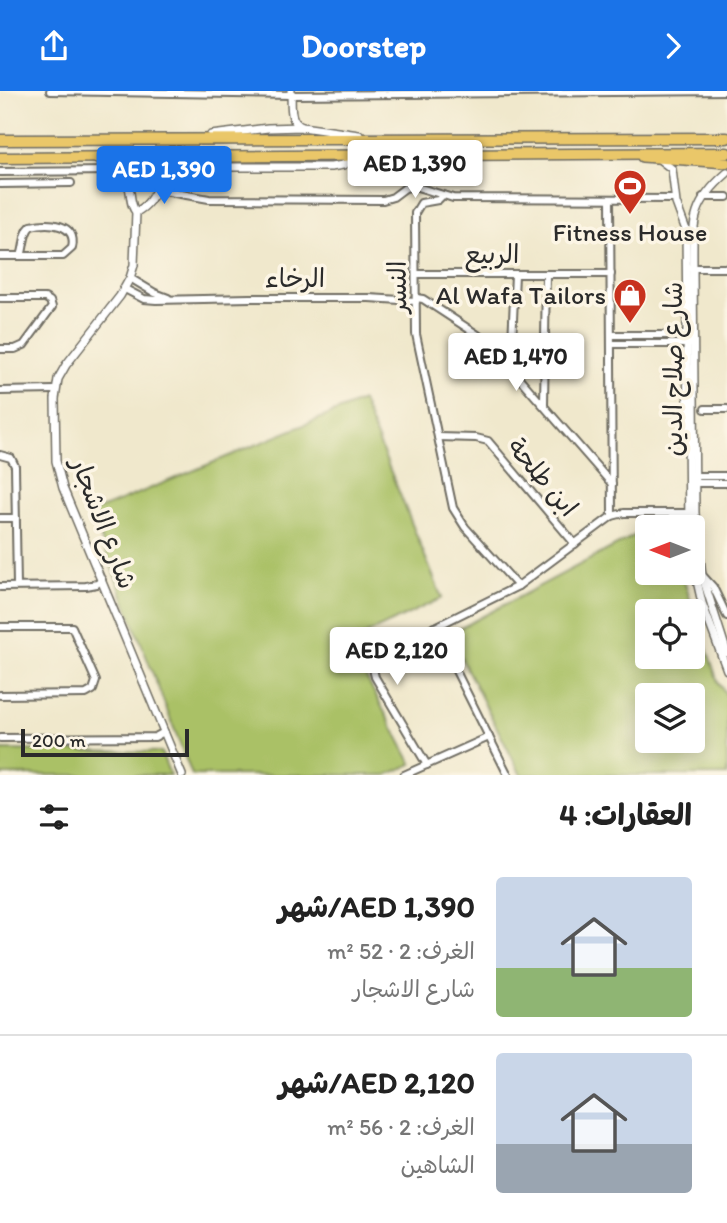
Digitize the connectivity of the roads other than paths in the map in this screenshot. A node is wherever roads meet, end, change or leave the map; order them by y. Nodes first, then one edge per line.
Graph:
1 (50, 91) edge
2 (497, 91) edge
3 (590, 91) edge
4 (661, 91) edge
5 (727, 91) edge
6 (357, 92) edge
7 (422, 92) edge
8 (230, 93) edge
9 (292, 93) edge
10 (292, 114) junction
11 (277, 127) junction
12 (303, 127) junction
13 (187, 138) junction
14 (727, 138) edge
15 (416, 140) junction
16 (0, 141) edge
17 (727, 153) edge
18 (613, 154) junction
19 (362, 156) junction
20 (92, 157) junction
21 (0, 158) edge
22 (659, 159) junction
23 (727, 163) edge
24 (116, 171) junction
25 (0, 172) edge
26 (727, 173) edge
27 (71, 183) dead end
28 (0, 184) edge
29 (158, 190) junction
30 (442, 196) junction
31 (703, 197) junction
32 (727, 197) edge
33 (610, 199) junction
34 (676, 199) junction
35 (136, 212) junction
36 (694, 220) junction
37 (685, 221) junction
38 (25, 246) junction
39 (0, 256) edge
40 (21, 256) junction
41 (30, 256) junction
42 (690, 268) junction
43 (727, 268) edge
44 (416, 274) junction
45 (515, 274) junction
46 (546, 274) junction
47 (611, 274) junction
48 (131, 278) junction
49 (125, 289) junction
50 (0, 298) edge
51 (174, 298) junction
52 (416, 299) junction
53 (611, 334) junction
54 (690, 339) junction
55 (611, 344) junction
56 (0, 349) edge
57 (511, 366) junction
58 (55, 390) junction
59 (0, 391) edge
60 (544, 405) junction
61 (705, 409) dead end
62 (727, 409) edge
63 (438, 437) junction
64 (0, 455) edge
65 (727, 476) edge
66 (691, 480) junction
67 (727, 483) edge
68 (612, 484) junction
69 (691, 513) joint
70 (612, 516) junction
71 (0, 518) edge
72 (16, 518) junction
73 (575, 544) junction
74 (102, 580) junction
75 (705, 581) edge
76 (700, 585) edge
77 (702, 585) edge
78 (17, 586) junction
79 (518, 586) junction
80 (0, 587) edge
81 (727, 616) edge
82 (0, 627) edge
83 (434, 627) junction
84 (727, 653) edge
85 (727, 670) edge
86 (0, 695) edge
87 (164, 732) junction
88 (489, 737) junction
89 (0, 738) edge
90 (426, 765) junction
91 (181, 775) edge
92 (404, 775) edge
93 (508, 775) edge

1 - 8 street
2 - 3 street
2 - 7 street
3 - 4 street
4 - 5 street
6 - 7 street
6 - 9 street
8 - 9 street
9 - 10 street
10 - 11 street
10 - 12 street
11 - 12 street
11 - 13 street
12 - 15 street
13 - 15 highway
13 - 16 highway
14 - 15 highway
17 - 18 highway
18 - 19 highway
18 - 22 main road
19 - 20 highway
19 - 29 street
20 - 21 highway
20 - 24 street
22 - 23 main road
22 - 34 street, شارع صلاح الدين
24 - 25 street
24 - 35 street, شارع الاشجار
26 - 31 street, شارع صلاح الدين
27 - 28 street
29 - 30 street
29 - 35 street
30 - 33 street
30 - 44 street, النسر
31 - 32 street
31 - 36 street, شارع صلاح الدين
33 - 34 street
33 - 47 street
34 - 37 street, شارع صلاح الدين
35 - 48 street, شارع الاشجار
36 - 37 street
36 - 42 street, شارع صلاح الدين
37 - 42 street, شارع صلاح الدين
38 - 40 street
38 - 41 street
38 - 41 street
39 - 40 street
40 - 41 street
42 - 43 street
42 - 54 street, شارع صلاح الدين
44 - 45 street, الربيع
44 - 52 street, النسر
45 - 46 street, الربيع
45 - 57 street
46 - 47 street, الربيع
46 - 60 street
47 - 53 street
48 - 49 street, شارع الاشجار
48 - 51 street, الرخاء
49 - 51 street, الرخاء
49 - 58 street, شارع الاشجار
50 - 56 street
51 - 52 street, الرخاء
52 - 57 street, الرخاء
52 - 63 street, النسر
53 - 54 street
53 - 55 street
54 - 55 street
54 - 66 street, شارع صلاح الدين
55 - 68 street
57 - 60 street, الرخاء
58 - 59 street
58 - 74 street, شارع الاشجار
60 - 68 street, الرخاء
61 - 62 street
63 - 73 street, ابن طلحة
63 - 79 street, النسر
64 - 72 street
65 - 66 street
66 - 67 street
66 - 69 street, شارع صلاح الدين
68 - 70 street
69 - 70 street
70 - 73 street, ابن طلحة
71 - 72 street
72 - 78 street
73 - 79 street, ابن طلحة
74 - 78 street
74 - 87 street, شارع الاشجار
75 - 81 street, شارع صلاح الدين
76 - 85 street, شارع صلاح الدين
77 - 84 street, شارع صلاح الدين
78 - 80 street
79 - 83 street, ابن طلحة
82 - 86 street
83 - 88 street
83 - 90 street, ابن طلحة
87 - 89 street
87 - 91 street, شارع الاشجار
88 - 90 street
88 - 93 street
90 - 92 street

